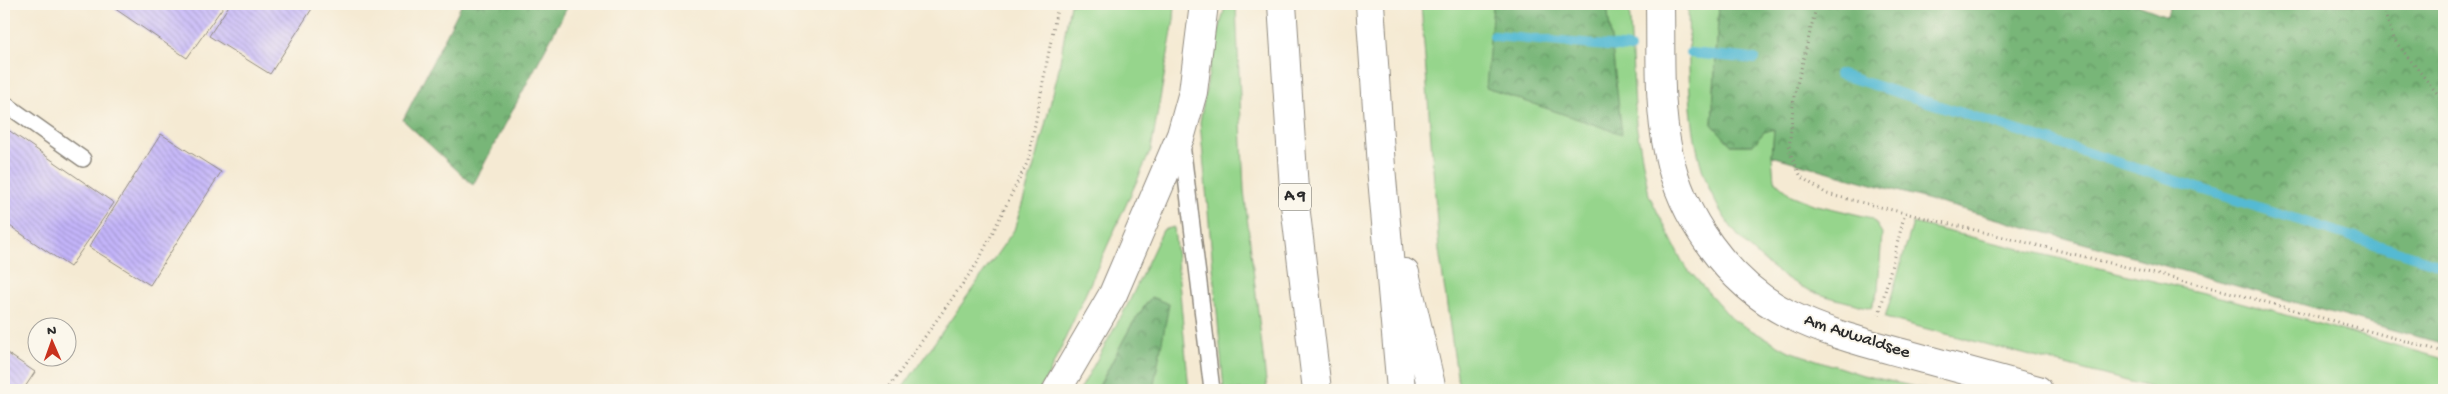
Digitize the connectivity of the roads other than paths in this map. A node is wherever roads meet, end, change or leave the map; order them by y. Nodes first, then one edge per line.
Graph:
1 (1204, 4) edge
2 (1282, 4) edge
3 (1370, 4) edge
4 (1660, 4) edge
5 (4, 103) edge
6 (1181, 135) junction
7 (83, 159) dead end
8 (1380, 167) junction
9 (1057, 390) edge
10 (1212, 390) edge
11 (1316, 390) edge
12 (1401, 390) edge
13 (1432, 390) edge
14 (2038, 390) edge

1 - 6 main road
2 - 11 main road, A 9
3 - 8 main road
4 - 14 main road, Am Auwaldsee
5 - 7 lane
6 - 9 main road
6 - 10 lane
8 - 12 main road
8 - 13 main road

